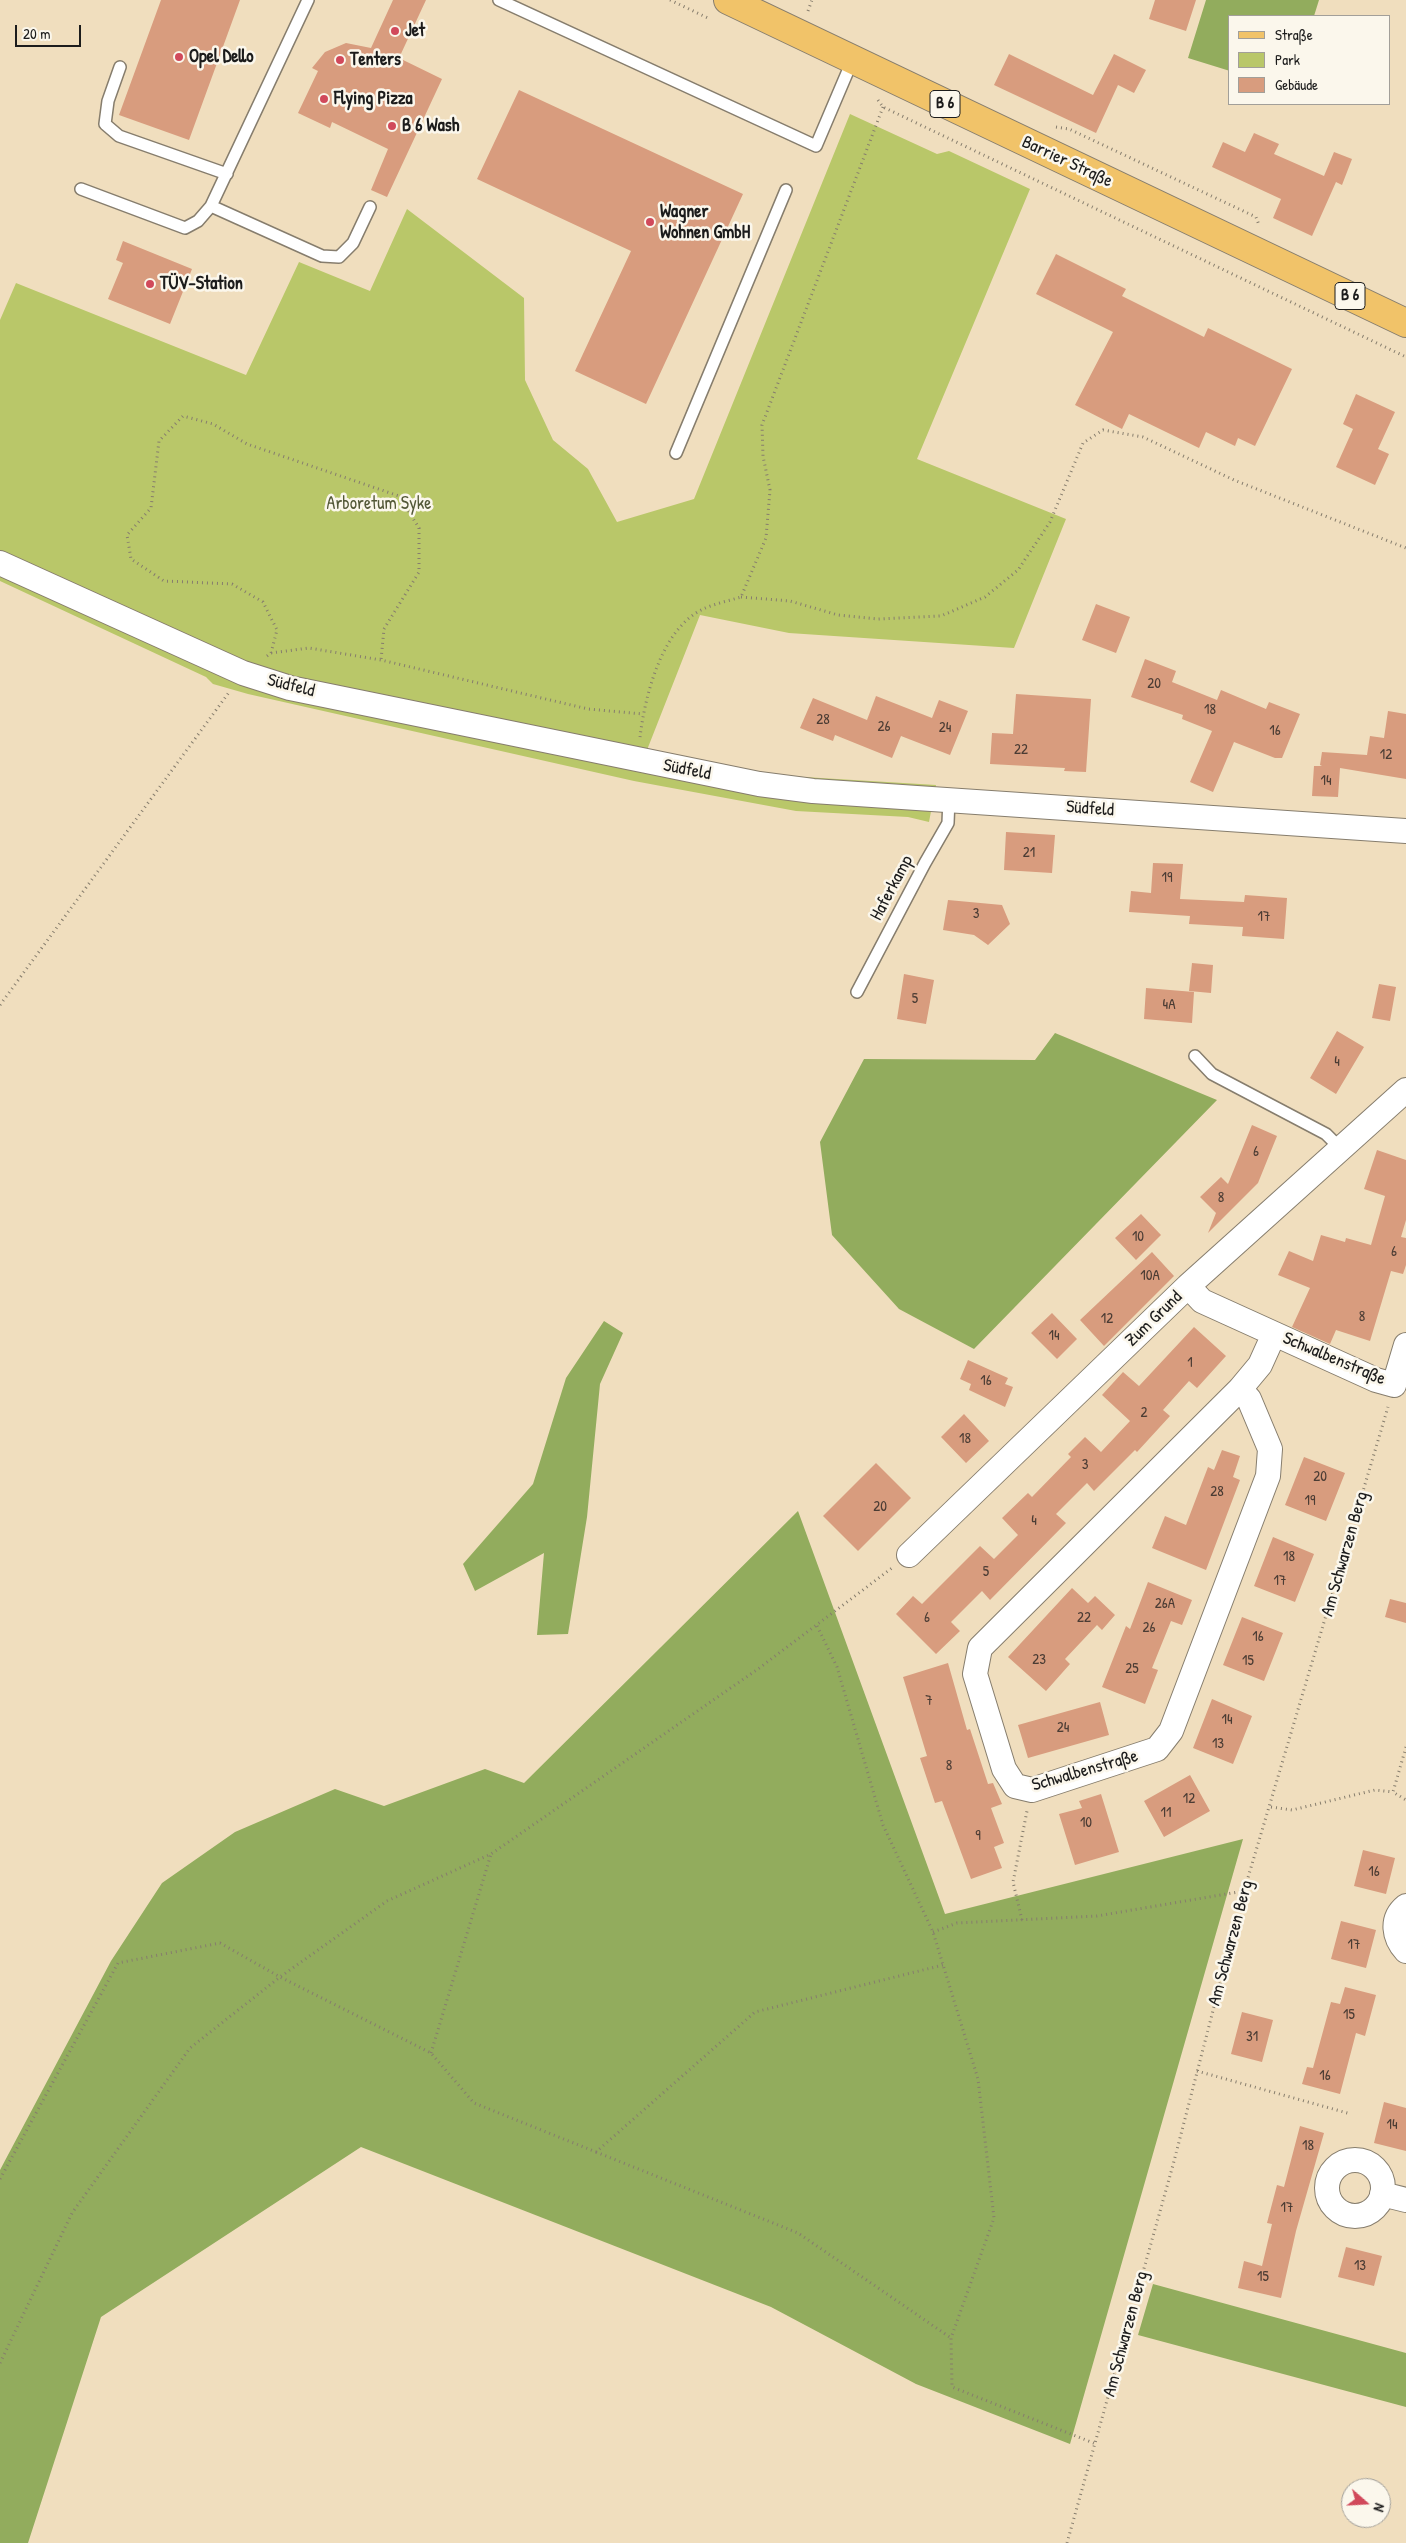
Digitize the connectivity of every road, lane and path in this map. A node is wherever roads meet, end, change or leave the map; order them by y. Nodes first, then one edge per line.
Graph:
1 (308, 0) edge
2 (499, 0) edge
3 (670, 0) edge
4 (812, 0) edge
5 (721, 10) edge
6 (808, 11) dead end
7 (853, 59) junction
8 (120, 67) dead end
9 (876, 98) dead end
10 (883, 107) junction
11 (227, 174) junction
12 (81, 189) dead end
13 (786, 190) dead end
14 (211, 206) junction
15 (370, 207) dead end
16 (1406, 323) edge
17 (1406, 357) edge
18 (676, 453) dead end
19 (1406, 548) edge
20 (0, 563) edge
21 (741, 597) junction
22 (271, 653) junction
23 (381, 660) junction
24 (243, 673) junction
25 (643, 714) junction
26 (633, 759) junction
27 (949, 799) junction
28 (1406, 831) edge
29 (857, 992) dead end
30 (0, 1005) edge
31 (1195, 1056) dead end
32 (1406, 1090) edge
33 (1340, 1148) junction
34 (1188, 1286) junction
35 (1274, 1334) junction
36 (1406, 1345) edge
37 (1394, 1385) junction
38 (1240, 1389) junction
39 (909, 1556) joint
40 (817, 1626) junction
41 (1406, 1747) edge
42 (1032, 1790) junction
43 (1393, 1792) junction
44 (1406, 1800) edge
45 (1271, 1807) junction
46 (491, 1854) junction
47 (1244, 1891) junction
48 (1406, 1906) edge
49 (1022, 1920) junction
50 (933, 1932) junction
51 (1406, 1951) edge
52 (944, 1965) junction
53 (280, 1977) junction
54 (431, 2053) junction
55 (1197, 2072) junction
56 (1351, 2114) dead end
57 (596, 2152) junction
58 (0, 2179) edge
59 (1382, 2194) dead end
60 (1406, 2200) edge
61 (951, 2338) junction
62 (0, 2363) edge
63 (1096, 2444) junction
64 (1066, 2543) edge

1 - 11 lane
2 - 7 lane
3 - 5 path
4 - 6 path
5 - 7 main road, Barrier Straße / B 6
7 - 16 main road, Barrier Straße / B 6
8 - 11 lane
9 - 10 path
10 - 17 path
10 - 21 path
11 - 14 lane
12 - 14 lane
13 - 18 lane
14 - 15 lane
19 - 21 path
20 - 24 street, Südfeld
21 - 25 path
22 - 23 path
22 - 23 path
22 - 24 path
23 - 25 path
24 - 26 street, Südfeld
24 - 30 path
25 - 26 path
26 - 27 street, Südfeld
27 - 28 street, Südfeld
27 - 29 lane, Haferkamp
31 - 33 lane
32 - 33 street, Zum Grund
33 - 34 street, Zum Grund
34 - 35 street, Schwalbenstraße
34 - 39 street, Zum Grund
35 - 37 street, Schwalbenstraße
35 - 38 street, Schwalbenstraße
36 - 37 street
37 - 45 path, Am Schwarzen Berg
38 - 42 street, Schwalbenstraße
38 - 42 street, Schwalbenstraße
39 - 40 path
40 - 46 path
40 - 50 path
41 - 43 path
42 - 49 path
43 - 44 path
43 - 45 path
45 - 47 path, Am Schwarzen Berg
46 - 53 path
46 - 54 path
47 - 49 path
47 - 55 path, Am Schwarzen Berg
48 - 51 street
49 - 50 path
50 - 52 path
52 - 57 path
52 - 61 path
53 - 54 path
53 - 58 path
53 - 62 path
54 - 57 path
55 - 56 path
55 - 63 path, Am Schwarzen Berg
57 - 61 path
59 - 60 street
61 - 63 path
63 - 64 path, Am Schwarzen Berg

